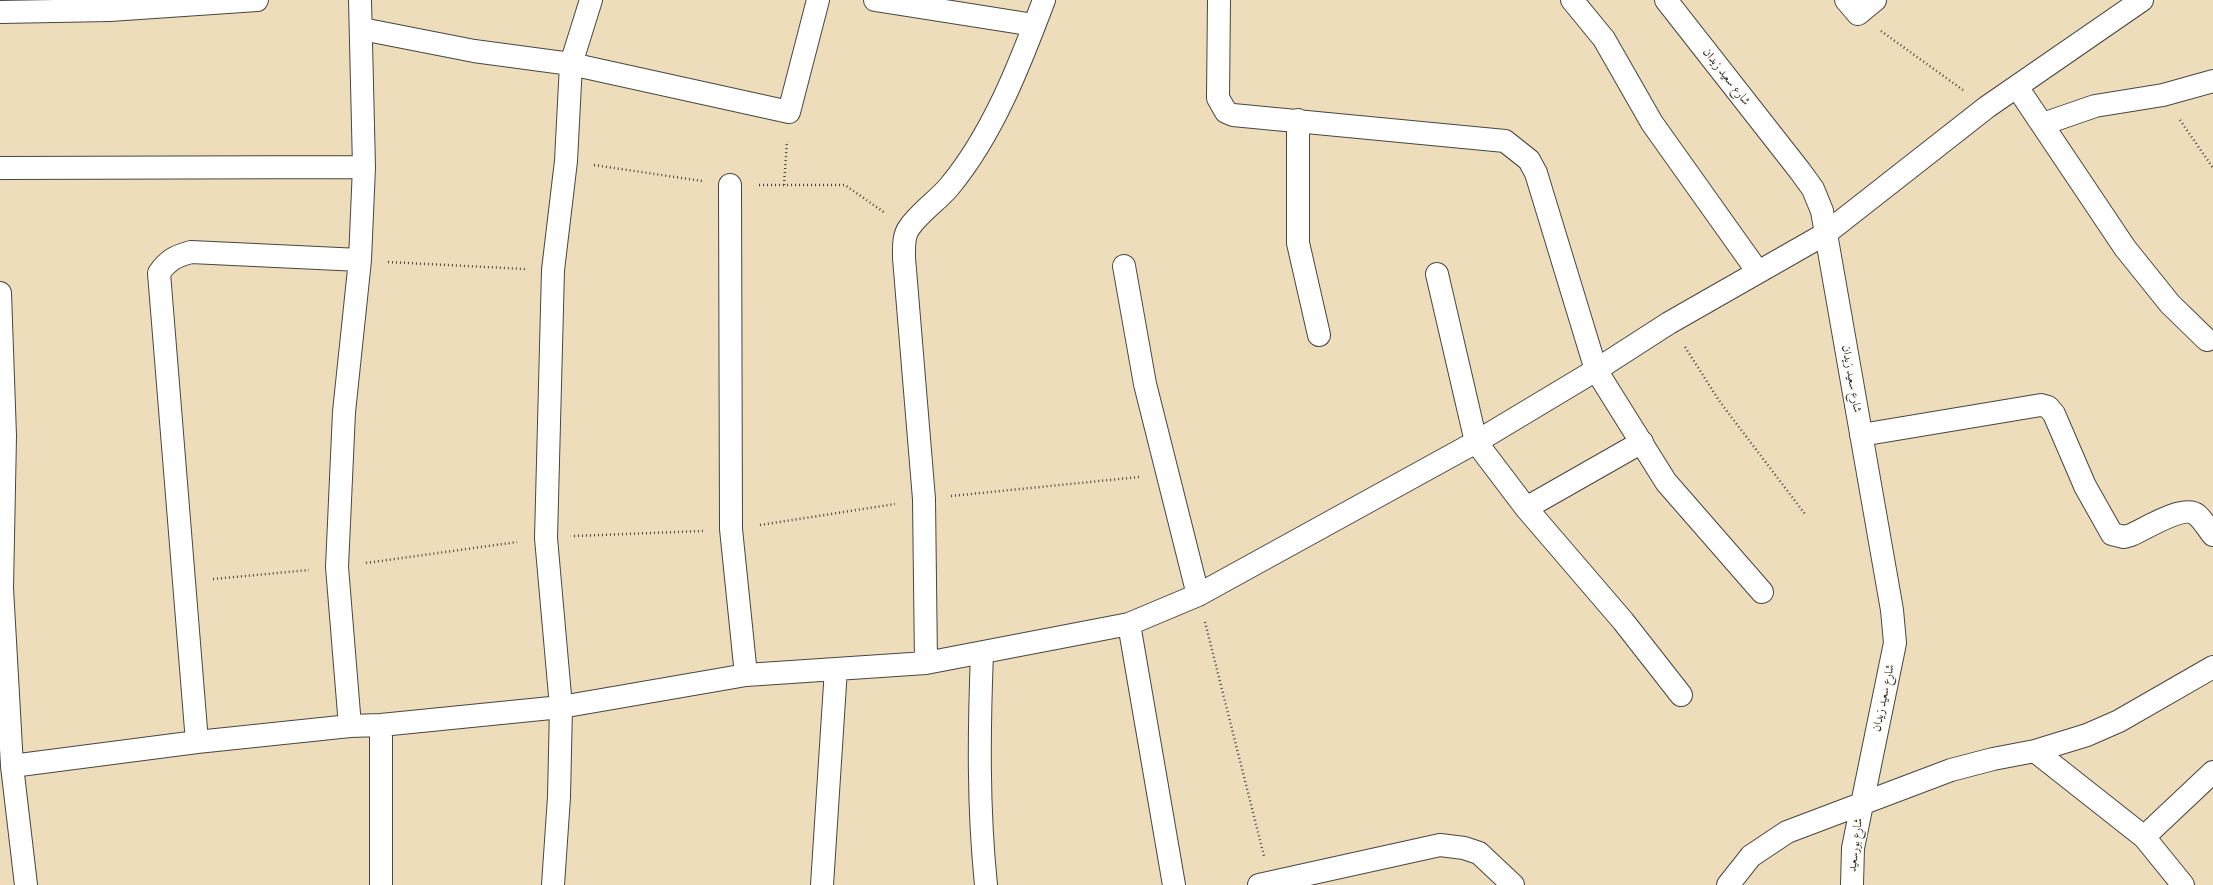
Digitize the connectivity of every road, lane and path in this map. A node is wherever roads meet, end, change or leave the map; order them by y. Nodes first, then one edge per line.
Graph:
1 (257, 0) edge
2 (360, 0) edge
3 (591, 0) edge
4 (818, 0) edge
5 (875, 0) edge
6 (1044, 0) edge
7 (1219, 0) edge
8 (1572, 0) edge
9 (1666, 0) edge
10 (1875, 0) edge
11 (2142, 0) edge
12 (1852, 7) edge
13 (0, 12) edge
14 (1034, 25) junction
15 (362, 29) junction
16 (571, 64) junction
17 (2213, 81) edge
18 (2017, 87) junction
19 (2163, 95) junction
20 (1987, 107) junction
21 (789, 112) junction
22 (1298, 120) junction
23 (2043, 124) junction
24 (566, 161) junction
25 (364, 167) junction
26 (0, 168) edge
27 (2213, 168) edge
28 (730, 185) joint
29 (908, 229) junction
30 (1825, 234) junction
31 (360, 260) junction
32 (1124, 266) dead end
33 (553, 270) junction
34 (1758, 272) junction
35 (1437, 274) dead end
36 (0, 293) edge
37 (1669, 323) junction
38 (1318, 334) dead end
39 (2207, 340) dead end
40 (1596, 370) junction
41 (1861, 435) junction
42 (3, 436) edge
43 (1476, 442) junction
44 (1642, 442) junction
45 (1168, 474) junction
46 (924, 499) junction
47 (1526, 508) junction
48 (1805, 514) dead end
49 (730, 530) junction
50 (2213, 535) edge
51 (546, 538) junction
52 (337, 567) junction
53 (184, 582) junction
54 (1, 588) edge
55 (1762, 592) dead end
56 (1198, 594) junction
57 (1129, 624) junction
58 (982, 653) junction
59 (926, 663) junction
60 (2213, 667) edge
61 (836, 669) junction
62 (746, 675) junction
63 (1681, 695) dead end
64 (561, 707) junction
65 (381, 725) junction
66 (350, 726) junction
67 (197, 742) junction
68 (2035, 752) junction
69 (12, 766) junction
70 (2213, 772) edge
71 (1861, 805) junction
72 (2144, 837) junction
73 (1265, 884) edge
74 (26, 885) edge
75 (381, 885) edge
76 (553, 885) edge
77 (822, 885) edge
78 (986, 885) edge
79 (1174, 885) edge
80 (1513, 885) edge
81 (1728, 885) edge
82 (1852, 885) edge
83 (2183, 885) edge

1 - 13 street
2 - 15 street
3 - 16 street
4 - 21 street
5 - 14 street
6 - 14 street
7 - 22 street
8 - 34 street
9 - 30 street, شارع سعيد زيدان
10 - 12 street
11 - 18 street
12 - 20 path
14 - 29 street
15 - 16 street
15 - 25 street
16 - 21 street
16 - 24 street
17 - 19 street
18 - 20 street
18 - 23 street
19 - 23 street
19 - 27 path
20 - 30 street
21 - 29 path
22 - 38 street
22 - 40 street
23 - 39 street
24 - 28 path
24 - 33 street
25 - 26 street
25 - 31 street
28 - 49 street
29 - 46 street
30 - 34 street
30 - 41 street, شارع سعيد زيدان
31 - 33 path
31 - 52 street
31 - 53 street
32 - 45 street
33 - 51 street
34 - 37 street
35 - 43 street
36 - 42 street
37 - 40 street
37 - 48 path
40 - 43 street
40 - 44 street
41 - 50 street
41 - 71 street, شارع سعيد زيدان
42 - 54 street
43 - 47 street
43 - 56 street
44 - 47 street
44 - 55 street
45 - 46 path
45 - 56 street
46 - 49 path
46 - 59 street
47 - 63 street
49 - 51 path
49 - 62 street
51 - 52 path
51 - 64 street
52 - 53 path
52 - 66 street
53 - 67 street
54 - 69 street
56 - 57 street
56 - 73 path
57 - 58 street
57 - 79 street
58 - 59 street
58 - 78 street
59 - 61 street
60 - 68 street
61 - 62 street
61 - 77 street
62 - 64 street
64 - 65 street
64 - 76 street
65 - 66 street
65 - 75 street
66 - 67 street
67 - 69 street
68 - 71 street
68 - 72 street
69 - 74 street
70 - 72 street
71 - 81 street
71 - 82 street, شارع بورسعيد
72 - 83 street
73 - 80 street

